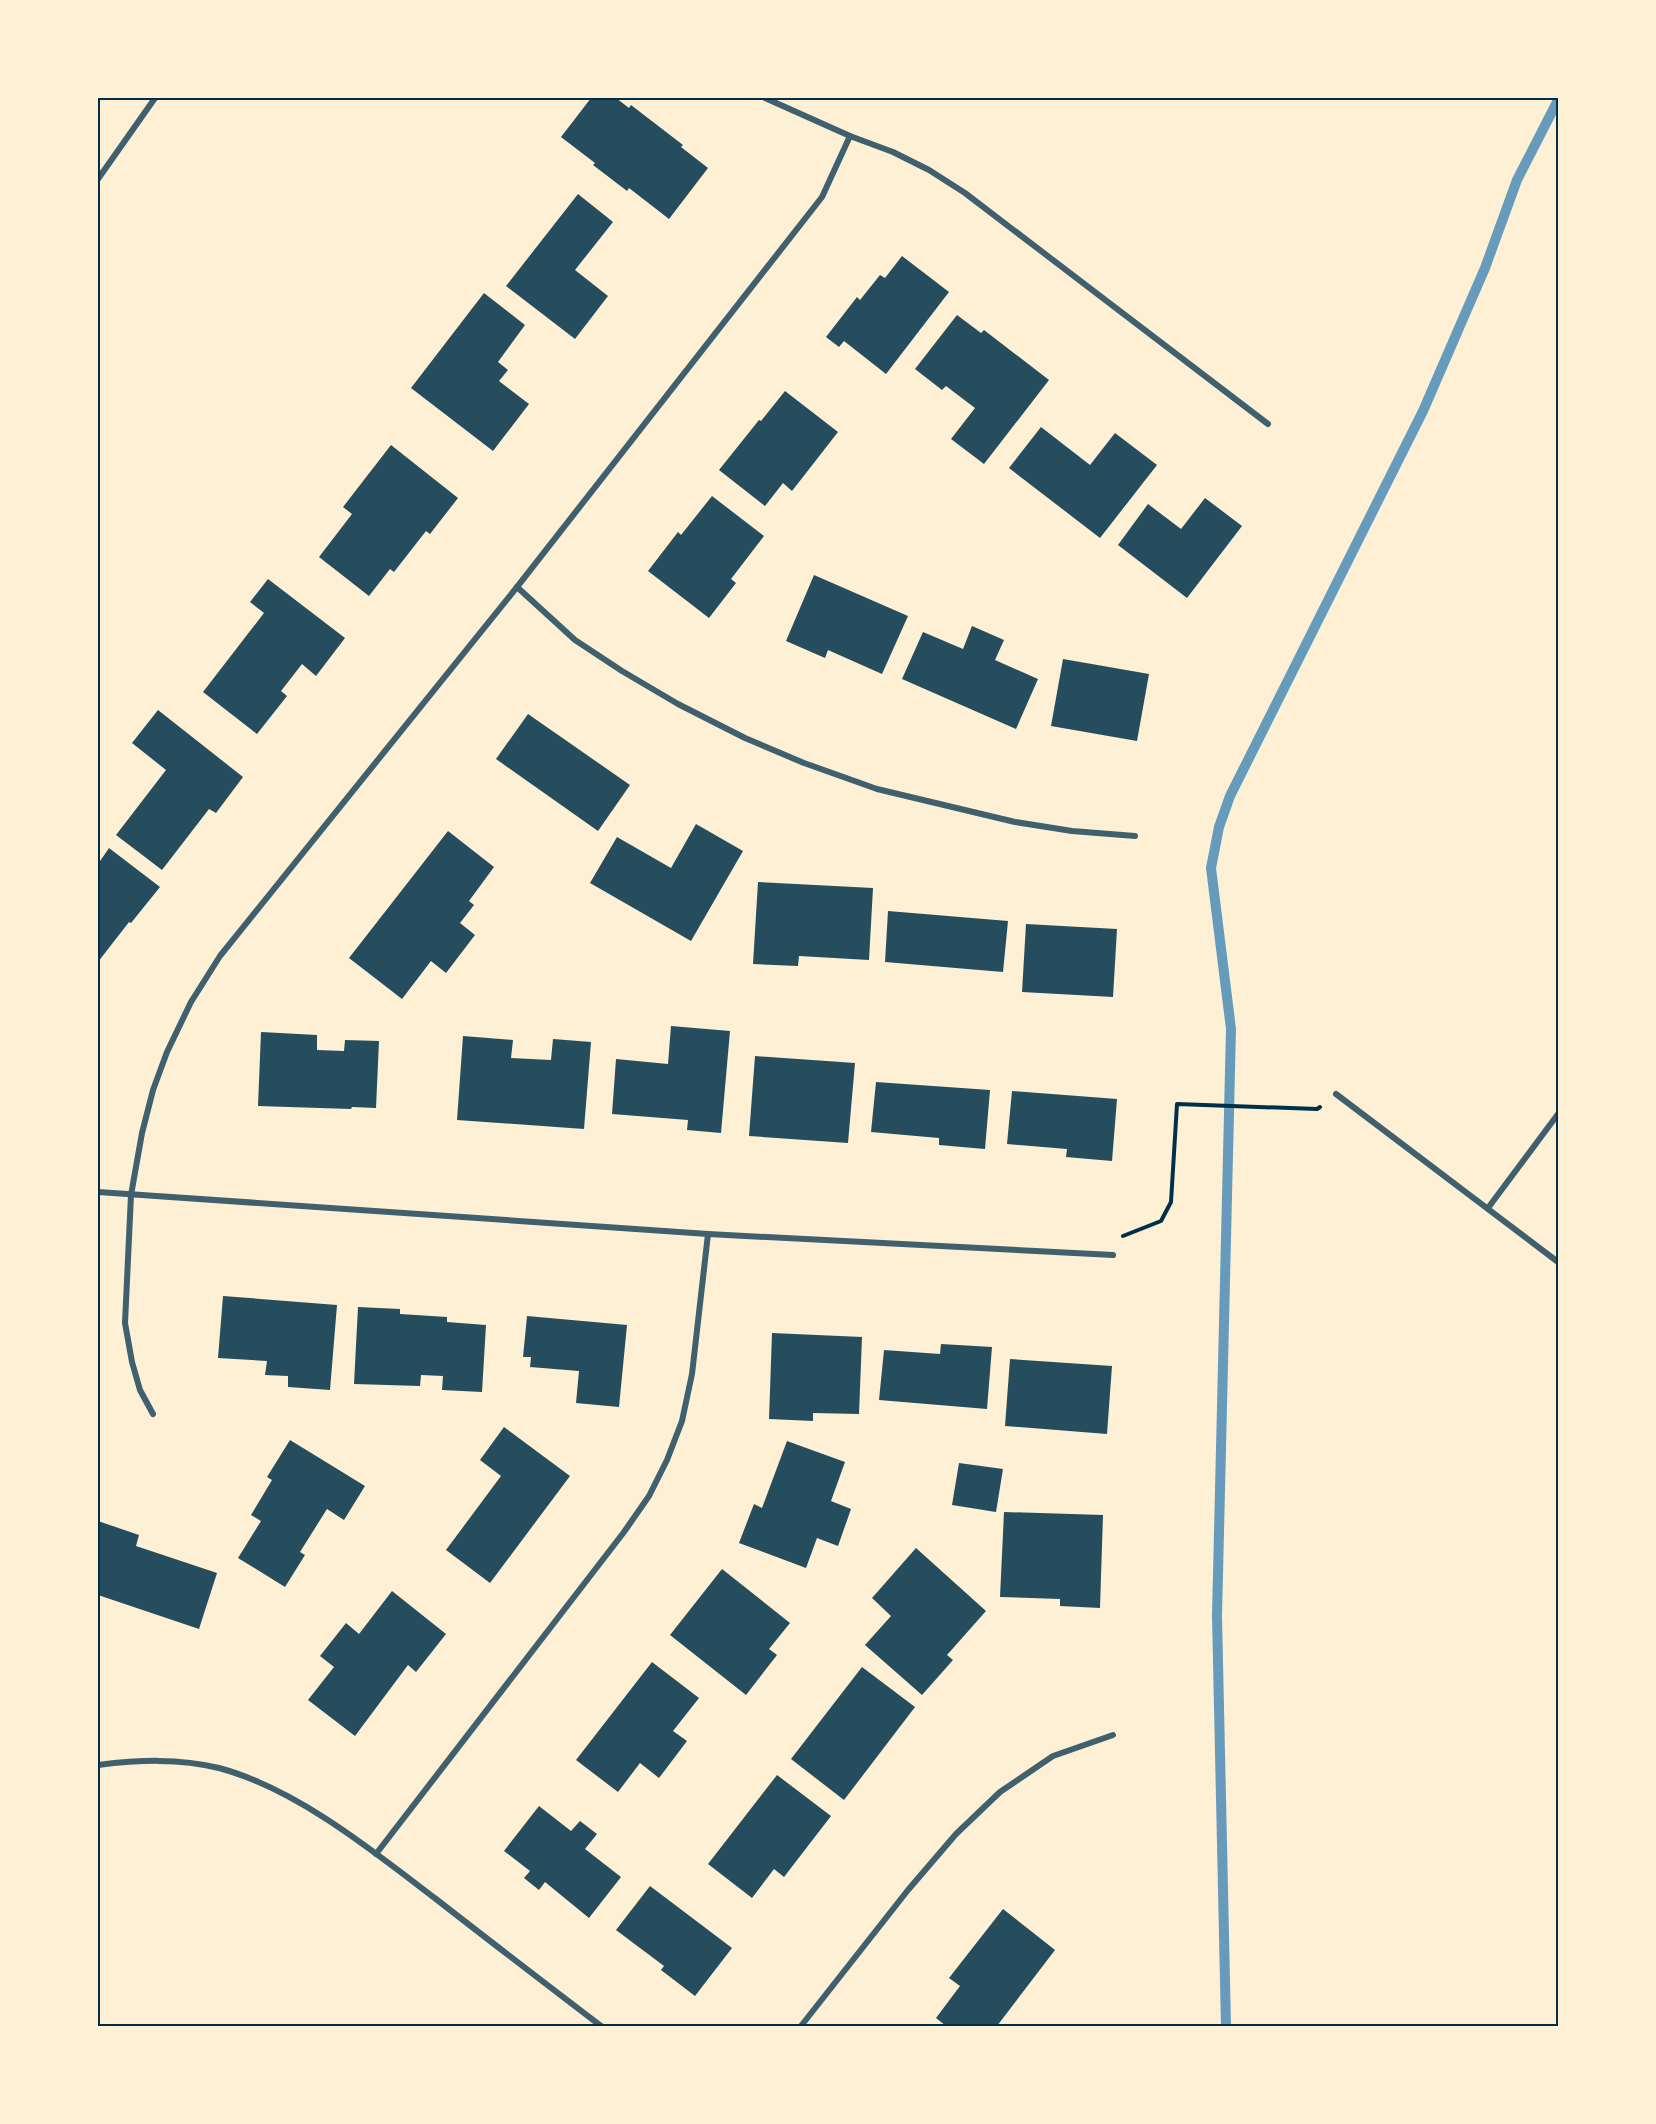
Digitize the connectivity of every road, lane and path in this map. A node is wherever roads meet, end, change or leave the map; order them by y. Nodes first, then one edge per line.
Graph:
1 (155, 98) edge
2 (765, 98) edge
3 (850, 136) junction
4 (98, 179) edge
5 (1268, 424) dead end
6 (517, 587) junction
7 (1135, 836) dead end
8 (1336, 1094) dead end
9 (1317, 1109) dead end
10 (1558, 1114) edge
11 (98, 1192) edge
12 (131, 1194) junction
13 (1488, 1208) junction
14 (708, 1234) junction
15 (1113, 1255) joint
16 (1558, 1262) edge
17 (153, 1414) dead end
18 (1113, 1735) dead end
19 (98, 1765) edge
20 (376, 1854) junction
21 (601, 2026) edge
22 (801, 2026) edge

1 - 4 street
2 - 3 street
3 - 5 street
3 - 6 street
6 - 7 street
6 - 12 street
8 - 13 street
9 - 15 path
10 - 13 street
11 - 12 street
12 - 14 street
12 - 17 street
13 - 16 street
14 - 15 street
14 - 20 street
18 - 22 street
19 - 20 street
20 - 21 street

